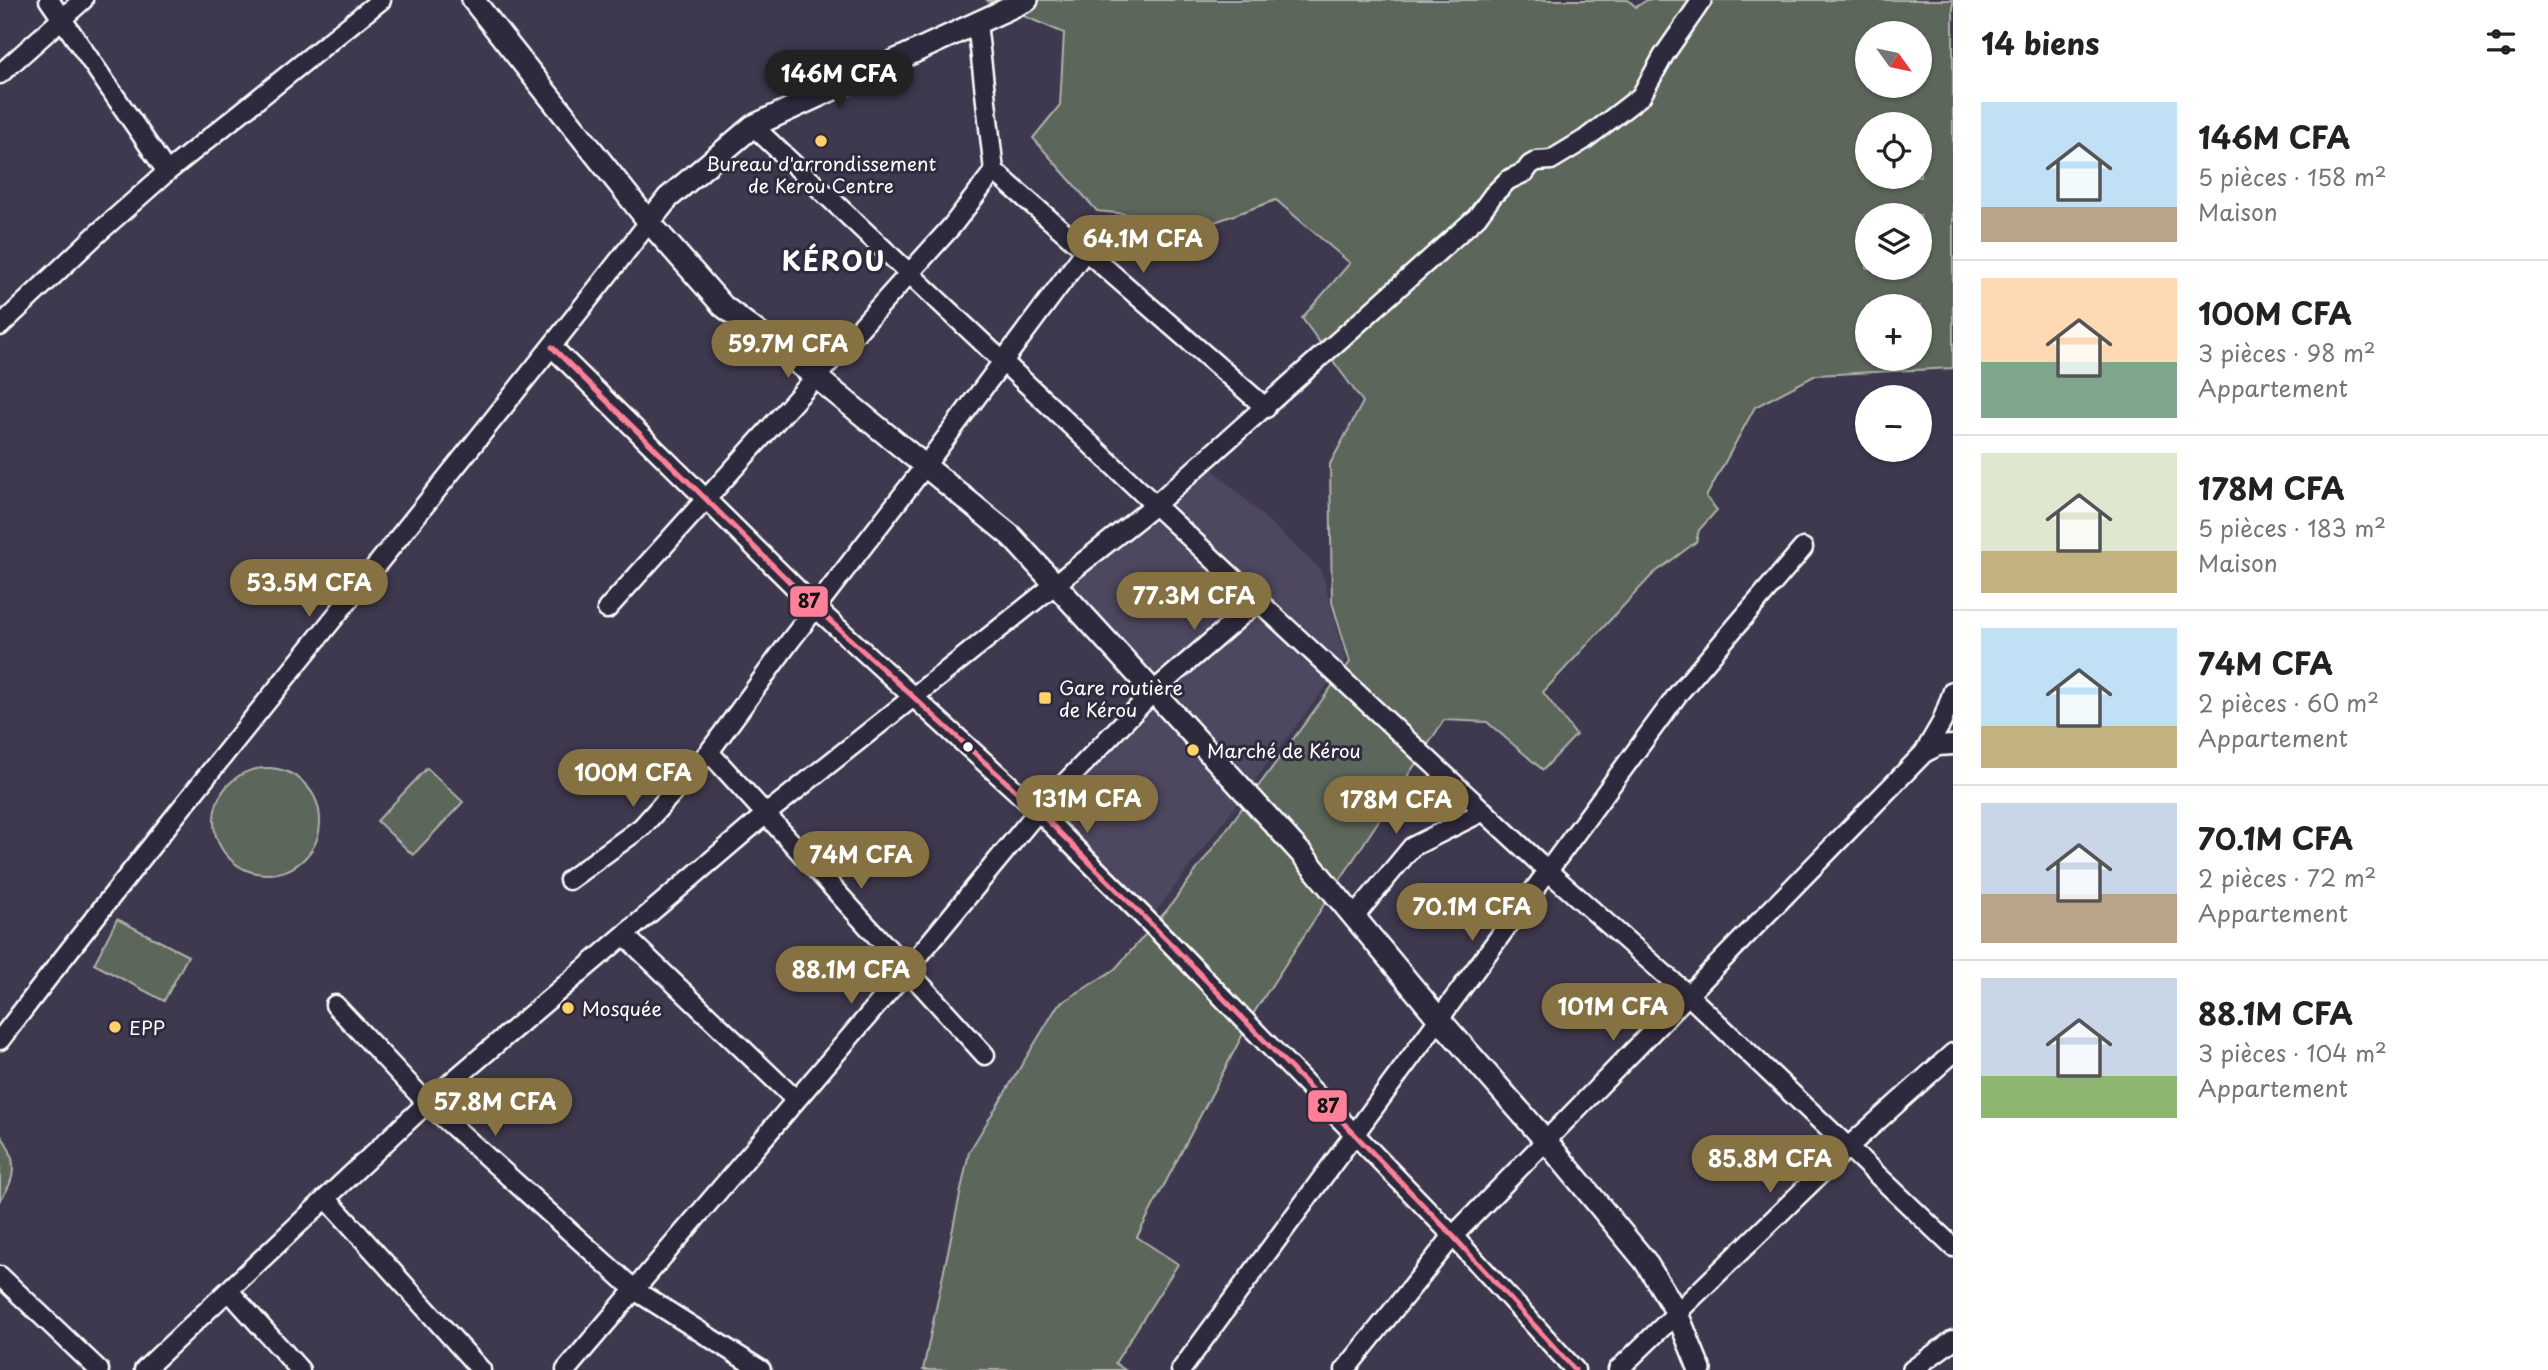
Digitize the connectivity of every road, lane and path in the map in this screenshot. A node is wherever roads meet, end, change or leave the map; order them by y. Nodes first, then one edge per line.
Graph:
1 (49, 0) edge
2 (83, 0) edge
3 (381, 0) edge
4 (473, 0) edge
5 (1027, 0) edge
6 (1702, 0) edge
7 (61, 19) junction
8 (977, 23) junction
9 (0, 74) edge
10 (753, 126) junction
11 (994, 171) junction
12 (167, 172) junction
13 (649, 222) junction
14 (1086, 250) junction
15 (909, 274) junction
16 (0, 326) edge
17 (552, 347) junction
18 (1003, 362) junction
19 (816, 377) junction
20 (1266, 408) junction
21 (925, 467) junction
22 (706, 499) junction
23 (1155, 505) junction
24 (1803, 548) dead end
25 (1056, 585) junction
26 (1258, 601) junction
27 (816, 608) junction
28 (607, 609) dead end
29 (1155, 691) junction
30 (1953, 691) edge
31 (912, 696) junction
32 (1953, 745) edge
33 (709, 752) junction
34 (1924, 753) junction
35 (1038, 811) junction
36 (1484, 811) junction
37 (766, 814) junction
38 (1549, 872) junction
39 (569, 880) dead end
40 (1354, 917) junction
41 (624, 935) junction
42 (907, 970) junction
43 (1687, 994) junction
44 (335, 1005) dead end
45 (1439, 1019) junction
46 (0, 1040) edge
47 (1953, 1053) edge
48 (985, 1055) dead end
49 (796, 1100) junction
50 (427, 1103) junction
51 (1354, 1133) junction
52 (1546, 1141) junction
53 (1847, 1148) junction
54 (327, 1199) junction
55 (1453, 1236) junction
56 (1953, 1247) edge
57 (0, 1276) edge
58 (229, 1291) junction
59 (636, 1291) junction
60 (1676, 1311) junction
61 (1953, 1340) edge
62 (99, 1370) edge
63 (144, 1370) edge
64 (300, 1370) edge
65 (481, 1370) edge
66 (566, 1370) edge
67 (761, 1370) edge
68 (1181, 1370) edge
69 (1345, 1370) edge
70 (1575, 1370) edge
71 (1618, 1370) edge
72 (1700, 1370) edge
73 (1912, 1370) edge

1 - 7 street
2 - 7 street
3 - 12 street
4 - 13 main road
5 - 8 main road
6 - 20 street
7 - 9 street
7 - 12 street
8 - 10 main road
8 - 11 street
10 - 13 main road
10 - 15 street
11 - 14 street
11 - 15 street
12 - 16 street
13 - 17 street
13 - 19 main road
14 - 18 street
14 - 20 street
15 - 18 street
15 - 19 street
17 - 22 street
17 - 46 street
18 - 21 street
18 - 23 street
19 - 21 main road
19 - 22 street
20 - 23 street
21 - 25 main road
21 - 27 street
22 - 27 street
22 - 28 street
23 - 25 street
23 - 26 street
24 - 38 street
25 - 29 main road
25 - 31 street
26 - 29 street
26 - 36 street
27 - 31 street
27 - 33 street
29 - 35 street
29 - 40 main road
30 - 34 street
31 - 35 street
31 - 37 street
32 - 34 street
33 - 37 street
33 - 39 street
34 - 43 street
35 - 42 street
35 - 51 street
36 - 38 street
36 - 40 street
37 - 41 street
37 - 42 street
38 - 43 street
38 - 45 street
40 - 45 main road
41 - 49 street
41 - 50 street
42 - 48 street
42 - 49 street
43 - 52 street
43 - 53 street
44 - 50 street
45 - 51 street
45 - 52 main road
47 - 53 street
49 - 59 street
50 - 54 street
50 - 59 street
51 - 55 street
51 - 68 street
52 - 55 street
52 - 60 main road
53 - 56 street
53 - 60 street
54 - 58 street
54 - 65 street
55 - 69 street
55 - 70 street
57 - 62 street
58 - 63 street
58 - 64 street
59 - 66 street
59 - 67 street
60 - 71 street
60 - 72 main road
61 - 73 street

